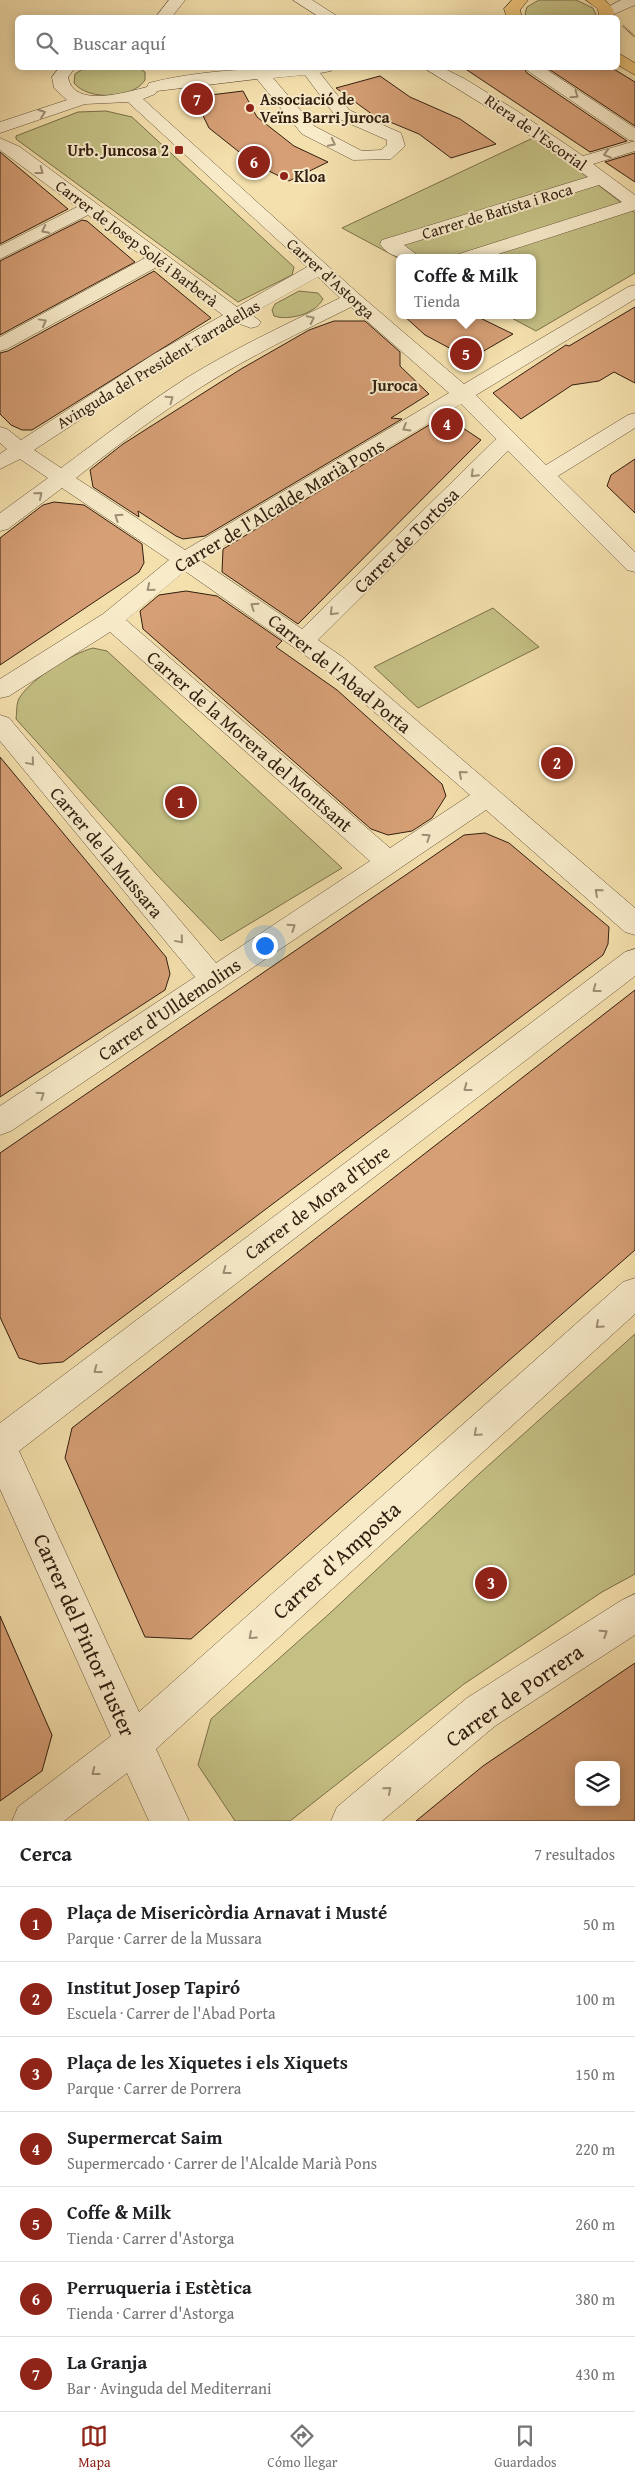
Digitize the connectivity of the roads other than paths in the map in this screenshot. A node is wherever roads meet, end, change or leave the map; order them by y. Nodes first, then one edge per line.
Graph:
1 (302, 0) edge
2 (520, 0) edge
3 (594, 0) edge
4 (633, 0) edge
5 (175, 1) edge
6 (164, 15) edge
7 (327, 15) edge
8 (512, 15) edge
9 (607, 15) edge
10 (620, 59) edge
11 (65, 70) edge
12 (295, 70) edge
13 (318, 70) edge
14 (436, 70) edge
15 (537, 70) edge
16 (635, 70) edge
17 (261, 73) junction
18 (60, 85) junction
19 (44, 93) dead end
20 (133, 98) junction
21 (85, 99) junction
22 (0, 128) edge
23 (635, 136) edge
24 (0, 143) edge
25 (635, 146) edge
26 (580, 162) junction
27 (602, 178) junction
28 (635, 204) edge
29 (89, 208) junction
30 (0, 253) edge
31 (405, 254) edge
32 (479, 254) edge
33 (158, 259) junction
34 (319, 268) junction
35 (635, 291) edge
36 (353, 299) junction
37 (237, 314) junction
38 (277, 336) junction
39 (0, 345) edge
40 (463, 394) junction
41 (635, 419) edge
42 (0, 433) edge
43 (508, 439) junction
44 (21, 450) junction
45 (0, 463) edge
46 (545, 475) junction
47 (60, 477) junction
48 (0, 524) edge
49 (184, 560) junction
50 (635, 564) edge
51 (111, 620) junction
52 (303, 641) junction
53 (0, 690) edge
54 (0, 724) edge
55 (488, 796) junction
56 (390, 862) junction
57 (635, 924) edge
58 (635, 960) edge
59 (214, 980) junction
60 (0, 1122) edge
61 (635, 1293) edge
62 (0, 1444) edge
63 (0, 1449) edge
64 (635, 1613) edge
65 (134, 1743) junction
66 (32, 1821) edge
67 (169, 1821) edge
68 (351, 1821) edge

1 - 7 street
2 - 8 main road
3 - 9 main road
4 - 9 street
5 - 6 street
10 - 16 main road
11 - 18 street
12 - 17 street
17 -> 13 street
14 - 26 street, Riera de l'Escorial
15 -> 23 street
17 - 20 street
18 - 19 street
18 - 21 street
20 - 21 street
20 - 34 street, Carrer d'Astorga
22 -> 21 street
24 -> 29 street, Carrer de Josep Solé i Barberà
25 -> 26 street
26 - 27 street, Riera de l'Escorial
27 - 28 street, Riera de l'Escorial
27 - 31 street, Carrer de Batista i Roca
28 - 32 street, Carrer de Batista i Roca
29 -> 30 street
29 - 33 street, Carrer de Josep Solé i Barberà
33 - 37 street, Carrer de Josep Solé i Barberà
39 -> 33 street
34 - 36 street, Carrer d'Astorga
34 - 37 street, Avinguda del President Tarradellas
35 - 40 street, Carrer de l'Alcalde Marià Pons
38 -> 36 street, Avinguda del President Tarradellas
36 - 40 street, Carrer d'Astorga
37 - 38 street, Carrer de Josep Solé i Barberà
37 - 44 street, Avinguda del President Tarradellas
47 -> 38 street, Avinguda del President Tarradellas
40 - 43 street, Carrer d'Astorga
40 -> 49 street, Carrer de l'Alcalde Marià Pons
41 - 46 street
42 - 44 street, Carrer de l'Abad Porta
43 - 46 street, Carrer d'Astorga
43 -> 52 street, Carrer de Tortosa
44 - 45 street, Avinguda del President Tarradellas
44 - 47 street, Carrer de l'Abad Porta
46 - 50 street, Carrer d'Astorga
48 -> 47 street, Avinguda del President Tarradellas
49 -> 47 street, Carrer de l'Abad Porta
49 -> 51 street, Carrer de l'Alcalde Marià Pons
52 -> 49 street, Carrer de l'Abad Porta
51 - 53 street, Carrer de l'Alcalde Marià Pons
51 - 56 street, Carrer de la Morera del Montsant
55 -> 52 street, Carrer de l'Abad Porta
54 -> 59 street, Carrer de la Mussara
56 -> 55 street, Carrer d'Ulldemolins
57 -> 55 street, Carrer de l'Abad Porta
59 -> 56 street, Carrer d'Ulldemolins
58 -> 62 street, Carrer de Mora d'Ebre
60 -> 59 street, Carrer d'Ulldemolins
61 -> 65 street, Carrer d'Amposta
63 - 65 street, Carrer del Pintor Fuster
68 -> 64 street, Carrer de Porrera
65 -> 66 street, Carrer d'Amposta
65 - 67 street, Carrer del Pintor Fuster

